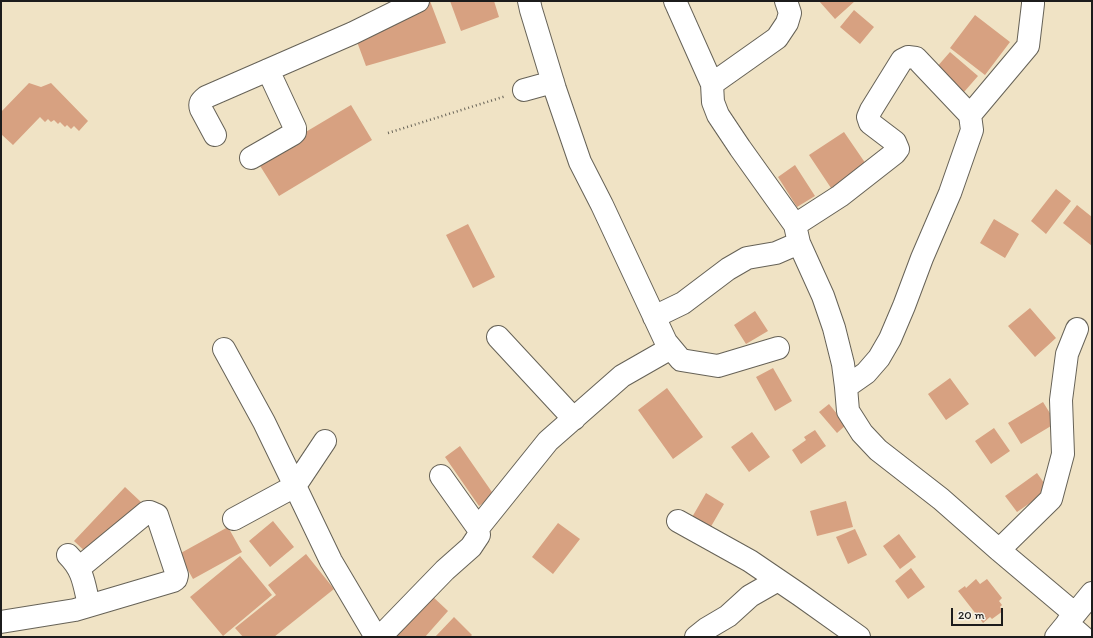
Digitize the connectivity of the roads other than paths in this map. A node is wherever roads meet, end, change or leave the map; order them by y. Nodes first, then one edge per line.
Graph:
1 (418, 1) edge
2 (529, 1) edge
3 (675, 1) edge
4 (786, 1) edge
5 (1033, 1) edge
6 (268, 70) junction
7 (553, 82) junction
8 (712, 84) junction
9 (524, 90) road end
10 (970, 116) junction
11 (215, 135) dead end
12 (251, 158) dead end
13 (797, 234) junction
14 (654, 316) junction
15 (1077, 329) dead end
16 (498, 337) dead end
17 (671, 348) junction
18 (778, 348) dead end
19 (224, 349) dead end
20 (846, 387) junction
21 (574, 419) junction
22 (325, 441) dead end
23 (442, 476) dead end
24 (295, 486) junction
25 (234, 519) dead end
26 (678, 521) dead end
27 (478, 528) junction
28 (999, 550) junction
29 (778, 580) junction
30 (1092, 593) edge
31 (89, 605) junction
32 (1, 622) edge
33 (1070, 628) edge
34 (376, 637) edge
35 (380, 637) edge
36 (696, 637) edge
37 (859, 637) edge

1 - 6 street
2 - 7 street
3 - 8 street
4 - 8 street
5 - 10 street
6 - 11 street
6 - 12 street
7 - 9 street
7 - 14 street
8 - 13 street
10 - 13 street
10 - 20 street
13 - 14 street
13 - 20 street
14 - 17 street
15 - 28 street
16 - 21 street
17 - 18 street
17 - 21 street
19 - 24 street
20 - 28 street
21 - 27 street
22 - 24 street
23 - 27 street
24 - 25 street
24 - 34 street
26 - 29 street
27 - 35 street
28 - 33 street
29 - 36 street
29 - 37 street
30 - 33 street
31 - 31 street
31 - 32 street

